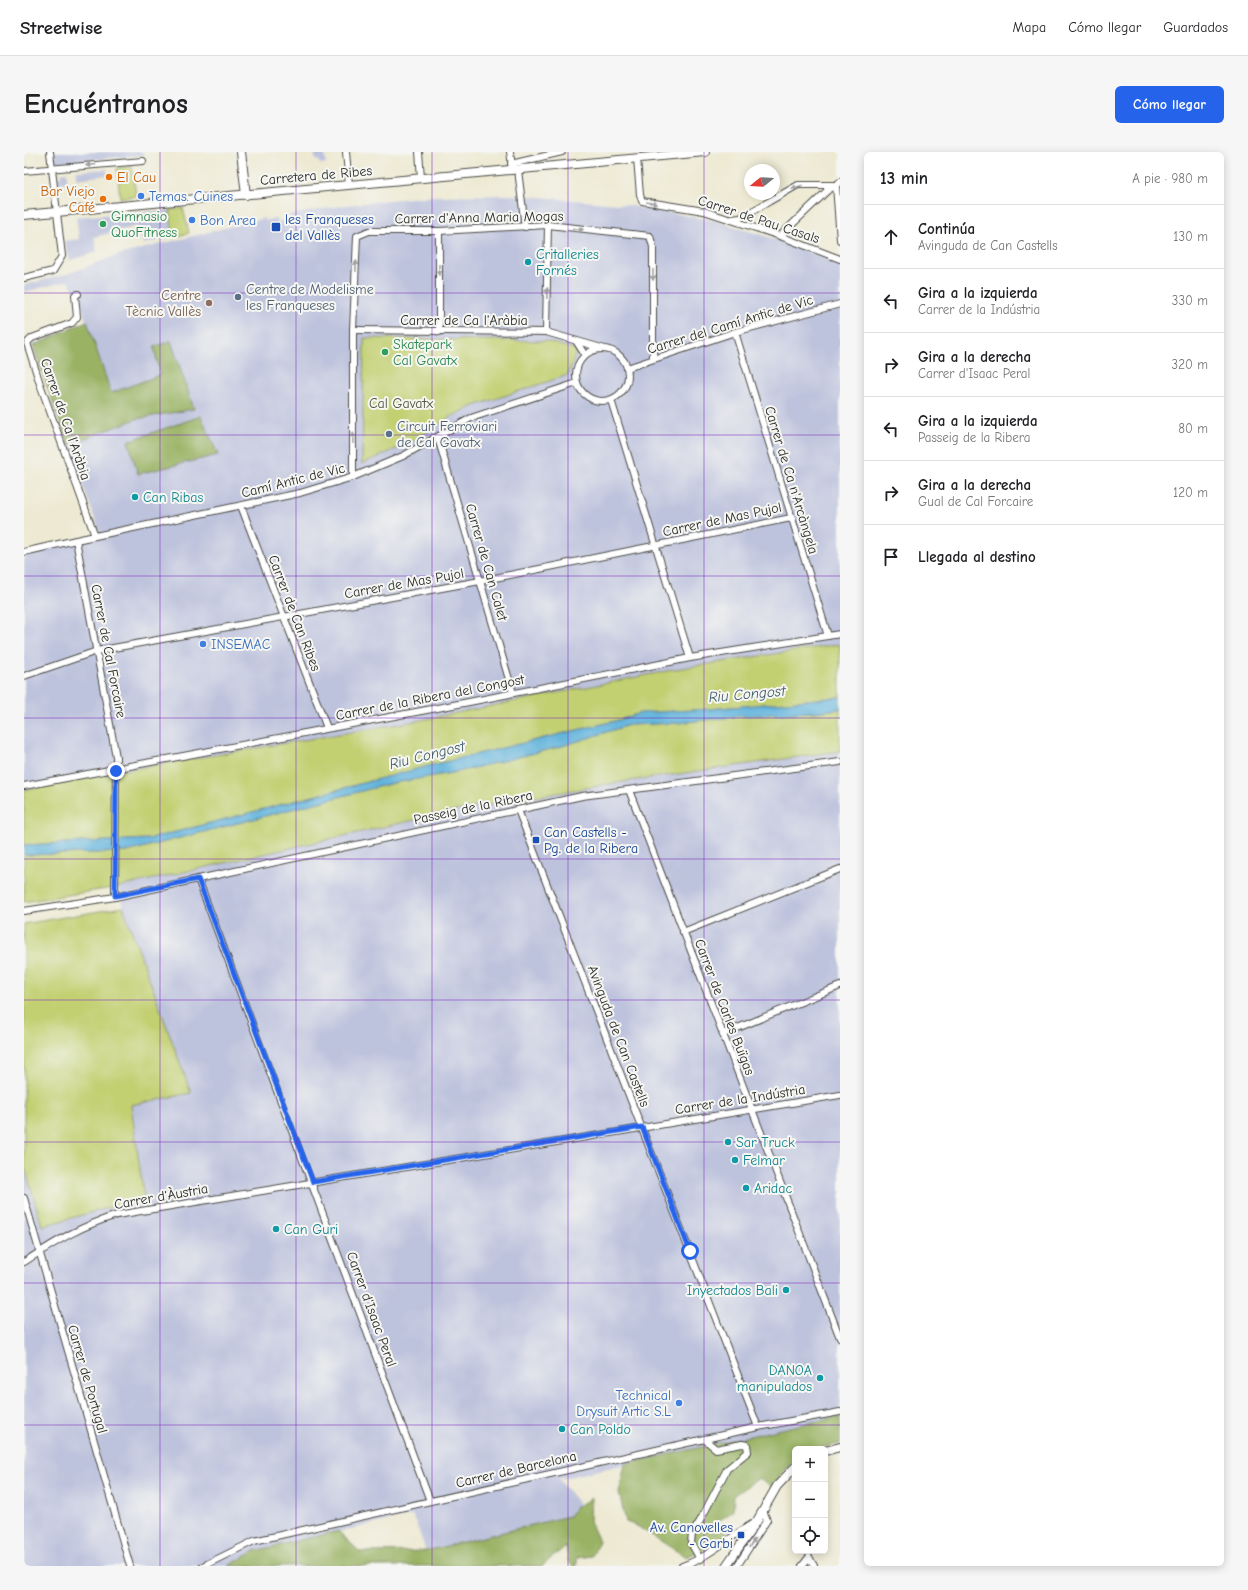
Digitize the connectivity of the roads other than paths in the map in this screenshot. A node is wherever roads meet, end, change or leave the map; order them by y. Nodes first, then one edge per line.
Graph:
1 (50, 152) edge
2 (240, 152) edge
3 (346, 152) edge
4 (419, 152) edge
5 (510, 152) edge
6 (562, 152) edge
7 (705, 152) edge
8 (637, 158) junction
9 (144, 161) dead end
10 (51, 168) junction
11 (514, 168) junction
12 (24, 171) edge
13 (421, 178) junction
14 (838, 184) edge
15 (349, 185) junction
16 (246, 195) junction
17 (56, 213) junction
18 (24, 215) edge
19 (727, 219) junction
20 (548, 225) junction
21 (525, 226) junction
22 (439, 231) junction
23 (780, 236) junction
24 (840, 240) edge
25 (840, 259) edge
26 (24, 278) edge
27 (78, 294) dead end
28 (840, 304) edge
29 (353, 330) junction
30 (440, 332) junction
31 (546, 332) junction
32 (735, 332) junction
33 (574, 340) junction
34 (605, 349) junction
35 (584, 355) junction
36 (653, 358) junction
37 (627, 368) junction
38 (577, 383) junction
39 (611, 400) junction
40 (438, 438) junction
41 (352, 477) junction
42 (241, 506) junction
43 (791, 518) junction
44 (95, 536) junction
45 (76, 540) junction
46 (656, 545) junction
47 (24, 552) edge
48 (480, 581) junction
49 (284, 617) junction
50 (840, 634) edge
51 (828, 636) junction
52 (98, 651) junction
53 (690, 658) junction
54 (24, 676) edge
55 (513, 693) junction
56 (327, 728) junction
57 (840, 762) edge
58 (116, 767) junction
59 (24, 786) edge
60 (629, 790) junction
61 (518, 810) junction
62 (840, 869) edge
63 (198, 879) junction
64 (115, 896) junction
65 (24, 911) edge
66 (683, 932) junction
67 (840, 986) edge
68 (723, 1034) junction
69 (840, 1095) edge
70 (752, 1109) junction
71 (642, 1127) junction
72 (313, 1182) junction
73 (24, 1198) edge
74 (39, 1252) junction
75 (24, 1262) edge
76 (840, 1338) edge
77 (840, 1412) edge
78 (758, 1427) junction
79 (704, 1439) junction
80 (840, 1447) edge
81 (828, 1450) edge
82 (792, 1470) edge
83 (430, 1501) junction
84 (763, 1510) junction
85 (757, 1521) junction
86 (700, 1559) junction
87 (130, 1566) edge
88 (203, 1566) edge
89 (682, 1566) edge
90 (726, 1566) edge
91 (737, 1566) edge
92 (802, 1566) edge
93 (814, 1566) edge

1 - 10 street
2 - 16 street
3 - 15 street
4 - 13 street
5 - 11 street
6 - 11 street
7 - 8 street, Carretera de Ribes
8 - 11 street, Carretera de Ribes
8 -> 19 street, Carrer de Pau Casals
9 -> 10 street
10 - 12 street
10 - 17 street
11 - 13 street, Carretera de Ribes
11 - 21 street
13 - 15 street, Carretera de Ribes
14 -> 19 street
14 - 23 street
14 - 24 street
15 - 16 street, Carretera de Ribes
16 - 17 street, Carretera de Ribes
17 - 18 street, Carretera de Ribes
17 - 26 street
19 - 23 street, Carrer de Pau Casals
20 - 21 street, Carrer d'Anna Maria Mogas
31 -> 20 street
20 -> 36 street, Carrer d'Anna Maria Mogas
21 - 22 street, Carrer d'Anna Maria Mogas
29 -> 22 street, Carrer d'Anna Maria Mogas
22 -> 30 street
23 - 25 street, Carrer de Pau Casals
27 - 44 street, Carrer de Ca l'Aràbia
28 - 32 street, Carrer del Camí Antic de Vic
29 - 30 street, Carrer de Ca l'Aràbia
41 -> 29 street
30 - 31 street, Carrer de Ca l'Aràbia
31 - 33 street, Carrer de Ca l'Aràbia
32 - 36 street, Carrer del Camí Antic de Vic
32 - 43 street, Carrer de Ca n'Arcàngela
33 - 34 street, Carrer de Ca l'Aràbia
33 - 35 street
34 - 35 street
34 - 37 street
35 - 38 street
36 - 37 street, Carrer del Camí Antic de Vic
37 - 39 street
38 - 39 street
38 - 40 street, Camí Antic de Vic
39 - 46 street
40 - 41 street, Camí Antic de Vic
40 - 48 street, Carrer de Can Calet
41 - 42 street, Camí Antic de Vic
42 - 44 street, Camí Antic de Vic
42 - 49 street, Carrer de Can Ribes
43 - 46 street, Carrer de Mas Pujol
43 - 51 street, Carrer de Ca n'Arcàngela
44 - 45 street, Camí Antic de Vic
45 - 47 street, Camí Antic de Vic
45 - 52 street, Carrer de Cal Forcaire
46 - 48 street, Carrer de Mas Pujol
46 - 53 street
48 - 49 street, Carrer de Mas Pujol
48 - 55 street, Carrer de Can Calet
49 - 52 street, Carrer de Mas Pujol
49 - 56 street, Carrer de Can Ribes
50 - 51 street, Carrer de la Ribera del Congost
51 - 53 street, Carrer de la Ribera del Congost
52 - 54 street, Carrer de Mas Pujol
52 - 58 street, Carrer de Cal Forcaire
53 - 55 street, Carrer de la Ribera del Congost
55 - 56 street, Carrer de la Ribera del Congost
56 - 58 street, Carrer de la Ribera del Congost
57 - 60 street, Passeig de la Ribera
58 - 59 street, Carrer de la Ribera del Congost
58 - 64 street, Carrer de Cal Forcaire
60 - 61 street, Passeig de la Ribera
60 - 66 street, Carrer de Carles Buïgas
61 - 63 street, Passeig de la Ribera
61 - 71 street, Avinguda de Can Castells
62 - 66 street, Carrer de Carles Buïgas
63 - 64 street, Passeig de la Ribera
63 - 72 street, Carrer d'Isaac Peral
64 - 65 street, Passeig de la Ribera
66 - 68 street, Carrer de Carles Buïgas
67 - 68 street
68 - 70 street, Carrer de Carles Buïgas
69 - 70 street, Carrer de la Indústria
70 - 71 street, Carrer de la Indústria
70 - 76 street, Carrer de Carles Buïgas
71 - 72 street, Carrer de la Indústria
71 - 78 street, Avinguda de Can Castells
72 - 74 street, Carrer d'Àustria
72 - 83 street, Carrer d'Isaac Peral
73 - 74 street, Carrer de Portugal
74 - 75 street, Carrer d'Àustria
74 - 87 street, Carrer de Portugal
77 - 78 street, Carrer de Barcelona
78 - 79 street, Carrer de Barcelona
79 - 83 street, Carrer de Barcelona
79 - 86 street
80 - 81 street
82 - 84 street
83 - 88 street, Carrer de Barcelona
84 - 85 street
91 -> 84 street
85 - 86 street
85 - 90 street
86 - 89 street
92 - 93 street

